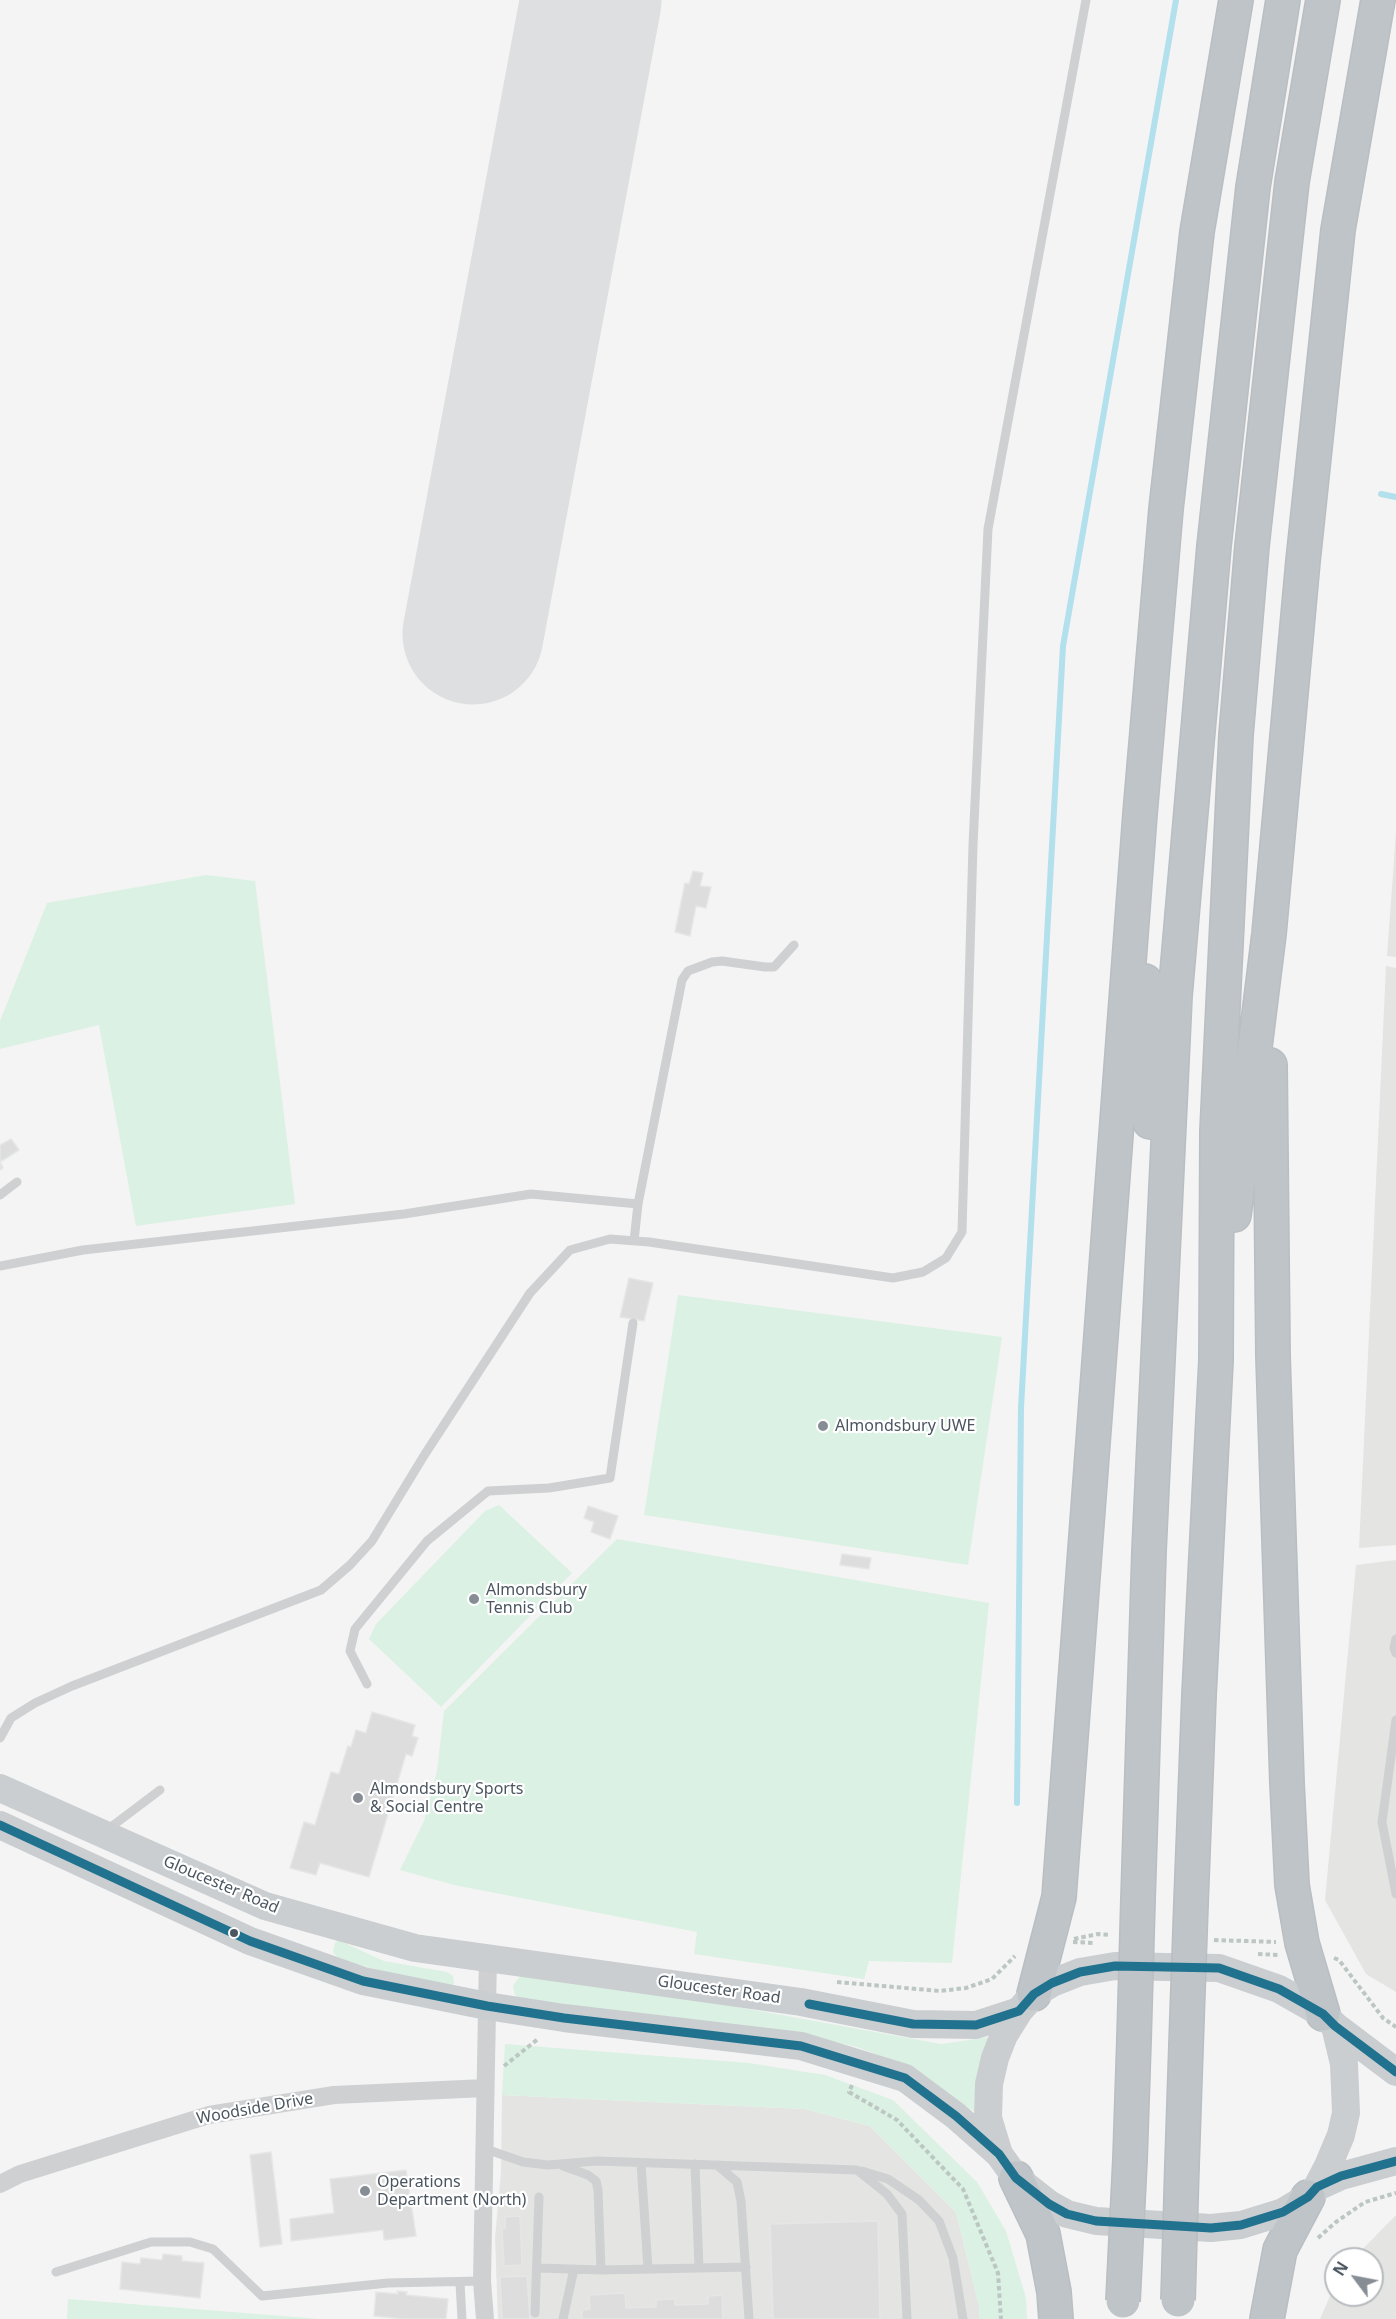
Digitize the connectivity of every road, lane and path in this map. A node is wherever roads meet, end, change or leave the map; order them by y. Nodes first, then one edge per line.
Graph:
1 (1086, 0) edge
2 (1236, 0) edge
3 (1283, 0) edge
4 (1323, 0) edge
5 (1378, 0) edge
6 (1140, 814) junction
7 (1269, 934) junction
8 (794, 945) dead end
9 (17, 1182) dead end
10 (0, 1195) edge
11 (638, 1204) junction
12 (634, 1241) junction
13 (0, 1266) edge
14 (633, 1323) dead end
15 (1157, 1360) junction
16 (1216, 1360) junction
17 (1396, 1639) edge
18 (1396, 1653) edge
19 (367, 1684) dead end
20 (1396, 1720) edge
21 (0, 1738) edge
22 (0, 1788) edge
23 (160, 1790) dead end
24 (0, 1825) edge
25 (102, 1834) junction
26 (1396, 1894) edge
27 (1049, 1938) junction
28 (488, 1956) junction
29 (1339, 1960) dead end
30 (833, 1982) dead end
31 (1027, 2002) junction
32 (487, 2006) junction
33 (564, 2018) junction
34 (1329, 2020) junction
35 (1396, 2027) edge
36 (860, 2065) junction
37 (1396, 2072) edge
38 (485, 2084) junction
39 (483, 2148) junction
40 (1396, 2161) edge
41 (641, 2163) junction
42 (695, 2164) junction
43 (561, 2165) junction
44 (717, 2165) junction
45 (1007, 2166) junction
46 (857, 2170) junction
47 (0, 2184) edge
48 (1313, 2192) junction
49 (1396, 2193) edge
50 (539, 2197) dead end
51 (1281, 2250) junction
52 (746, 2267) junction
53 (538, 2268) junction
54 (699, 2268) junction
55 (574, 2269) junction
56 (648, 2269) junction
57 (601, 2270) junction
58 (56, 2272) dead end
59 (482, 2281) junction
60 (460, 2283) junction
61 (1123, 2310) edge
62 (1177, 2310) edge
63 (536, 2313) dead end
64 (462, 2319) edge
65 (485, 2319) edge
66 (563, 2319) edge
67 (749, 2319) edge
68 (907, 2319) edge
69 (963, 2319) edge
70 (1001, 2319) edge
71 (1056, 2319) edge
72 (1267, 2319) edge

1 - 12 lane
2 - 6 highway
3 - 15 highway
4 - 16 highway
5 - 7 highway
6 - 15 highway
6 - 27 highway
7 - 16 highway
7 - 34 highway
8 - 11 lane
9 - 10 lane
11 - 12 lane
11 - 13 lane
12 - 21 lane
14 - 19 lane
15 - 61 highway, bridge
16 - 62 highway, bridge
17 - 18 lane
20 - 26 lane
22 - 25 main road, Gloucester Road
23 - 25 lane
24 - 32 main road
25 - 28 main road, Gloucester Road
27 - 30 path
27 - 31 highway
28 - 31 main road, Gloucester Road
28 - 32 street
29 - 35 path
31 - 34 main road, Gloucester Road
31 - 45 main road
32 - 33 main road
32 - 38 street
33 - 36 main road
33 - 38 path
34 - 37 main road
34 - 48 main road
36 - 45 main road
36 - 70 path
38 - 39 street
38 - 47 street, Woodside Drive
39 - 43 lane
39 - 59 street
40 - 48 main road
41 - 42 lane
41 - 43 lane
41 - 56 lane
42 - 44 lane
42 - 54 lane
43 - 57 lane
44 - 46 lane
44 - 52 lane
45 - 48 main road
45 - 71 highway
46 - 68 lane
46 - 69 lane
48 - 51 highway
49 - 51 path
50 - 53 lane
51 - 72 highway
52 - 54 lane
52 - 67 lane
53 - 55 lane
53 - 63 lane
54 - 56 lane
55 - 57 lane
55 - 66 lane
56 - 57 lane
58 - 60 lane
59 - 60 lane
59 - 65 street
60 - 64 lane

